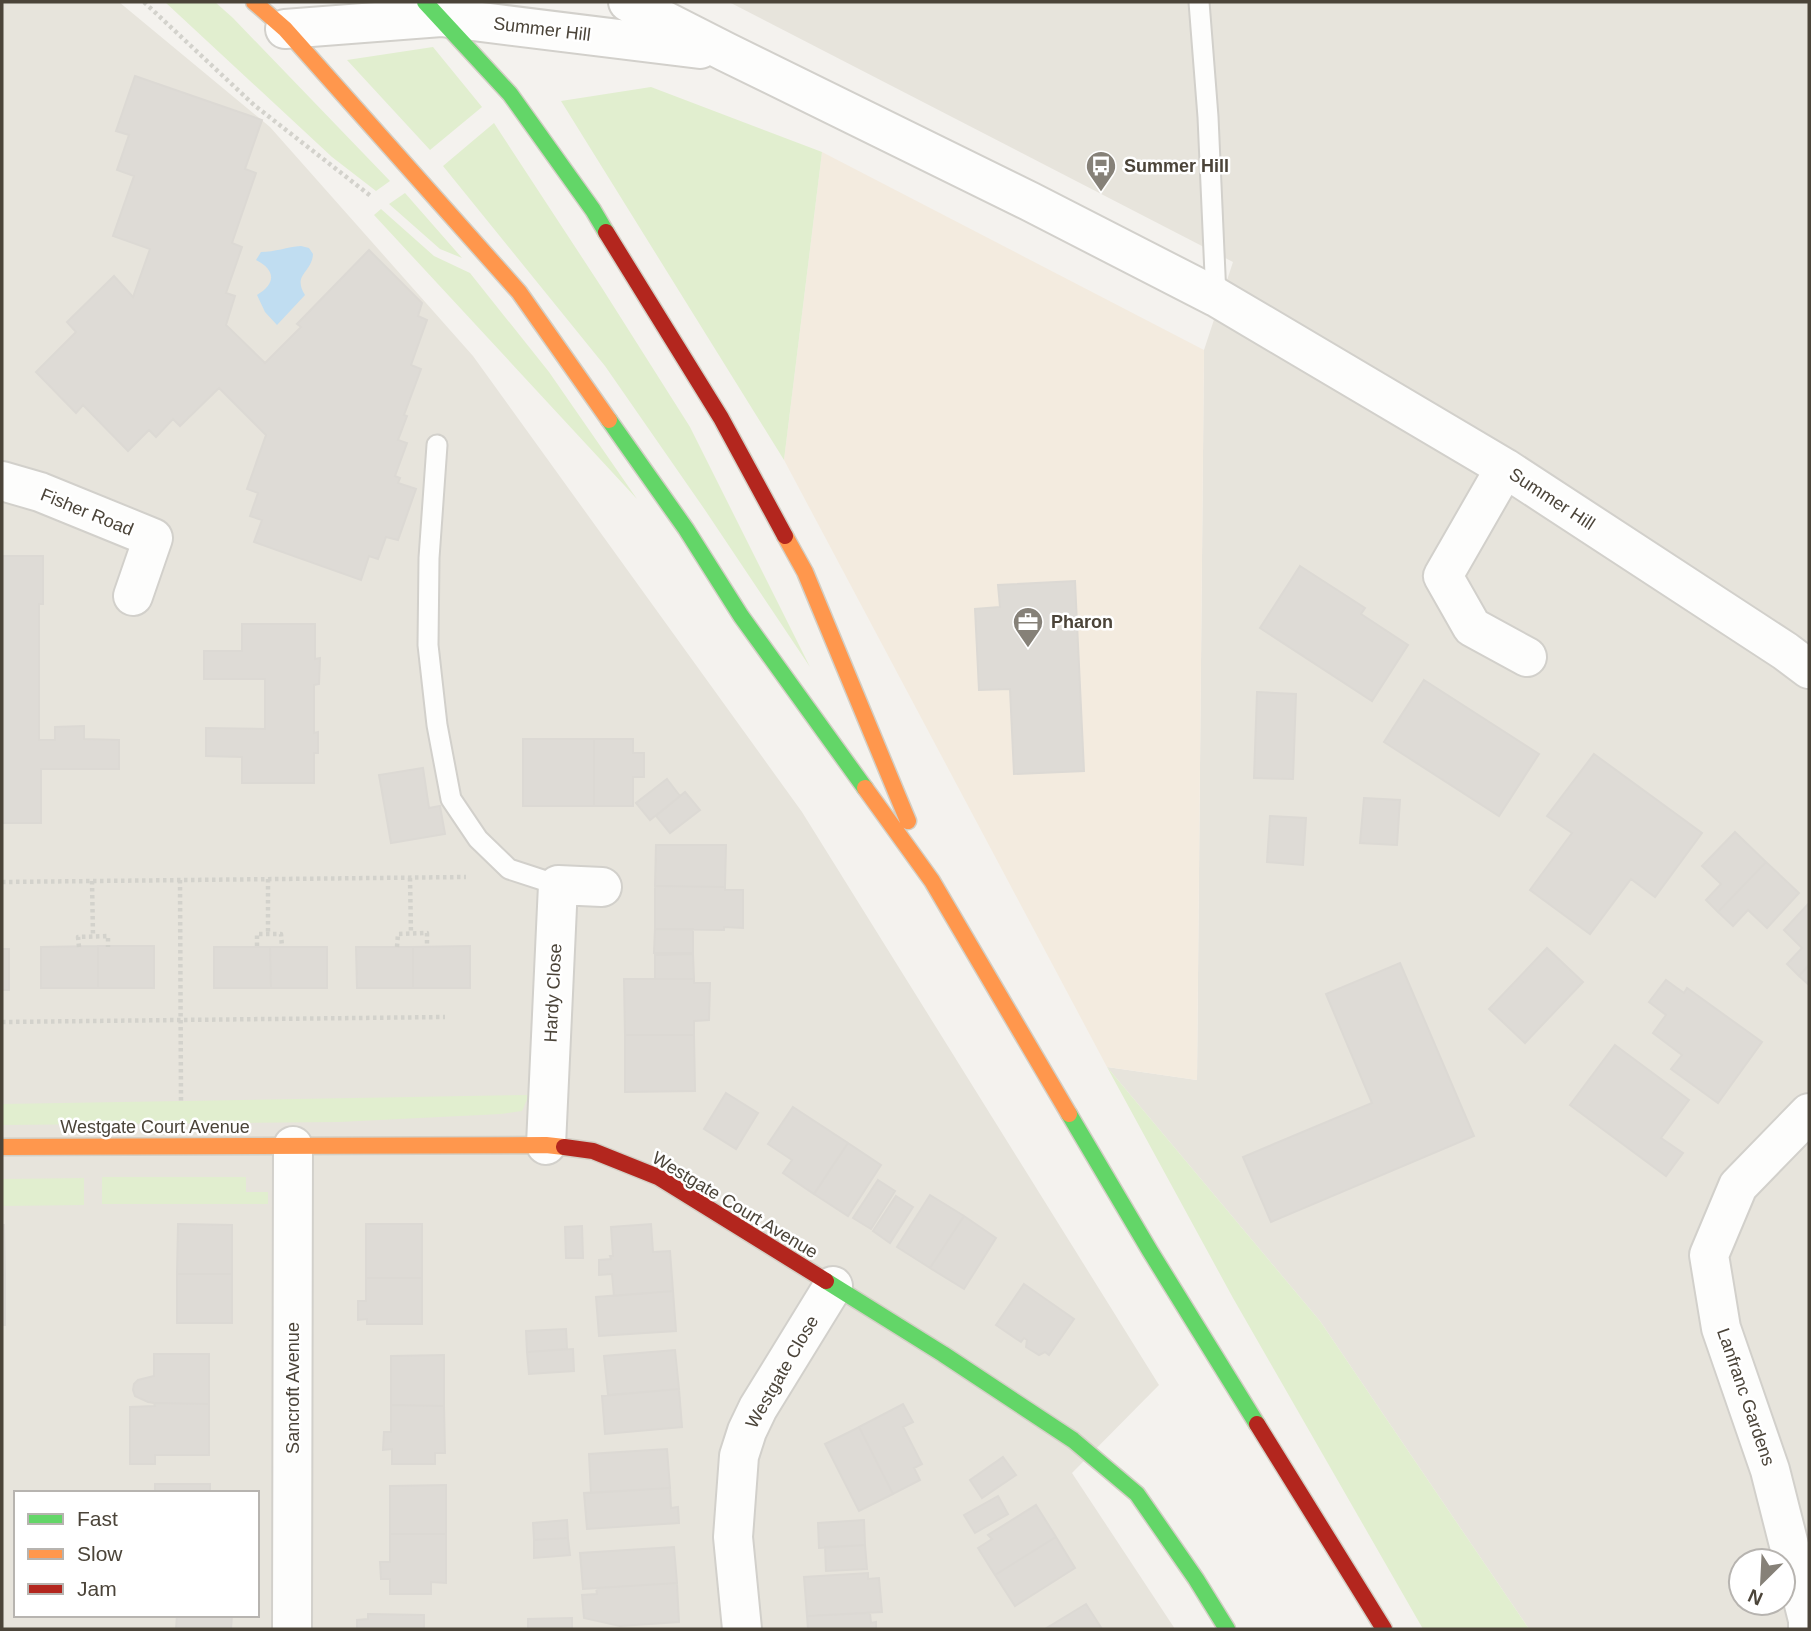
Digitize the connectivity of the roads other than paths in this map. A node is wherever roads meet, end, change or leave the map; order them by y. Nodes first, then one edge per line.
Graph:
1 (254, 2) edge
2 (628, 2) edge
3 (1199, 2) edge
4 (433, 9) edge
5 (285, 29) junction
6 (726, 52) junction
7 (1216, 297) junction
8 (437, 445) dead end
9 (1505, 468) junction
10 (2, 481) edge
11 (133, 596) dead end
12 (1527, 657) dead end
13 (1809, 669) edge
14 (932, 881) junction
15 (558, 885) junction
16 (602, 887) dead end
17 (1809, 1112) edge
18 (546, 1145) junction
19 (293, 1146) junction
20 (2, 1147) edge
21 (833, 1286) junction
22 (292, 1629) edge
23 (742, 1629) edge
24 (1227, 1629) edge
25 (1384, 1629) edge
26 (1808, 1629) edge

1 - 5 main road
2 - 6 street, Summer Hill
3 - 7 lane
4 - 5 street, Summer Hill
4 - 6 street, Summer Hill
4 - 14 main road
5 - 14 main road
6 - 7 street, Summer Hill
7 - 9 street, Summer Hill
8 - 15 lane
9 - 12 street
9 - 13 street, Summer Hill
10 - 11 street, Fisher Road
14 - 25 main road
15 - 16 street
15 - 18 street, Hardy Close
17 - 26 street, Lanfranc Gardens
18 - 19 main road, Westgate Court Avenue
18 - 21 main road, Westgate Court Avenue
19 - 20 main road, Westgate Court Avenue
19 - 22 street, Sancroft Avenue
21 - 23 street, Westgate Close
21 - 24 main road, Westgate Court Avenue

